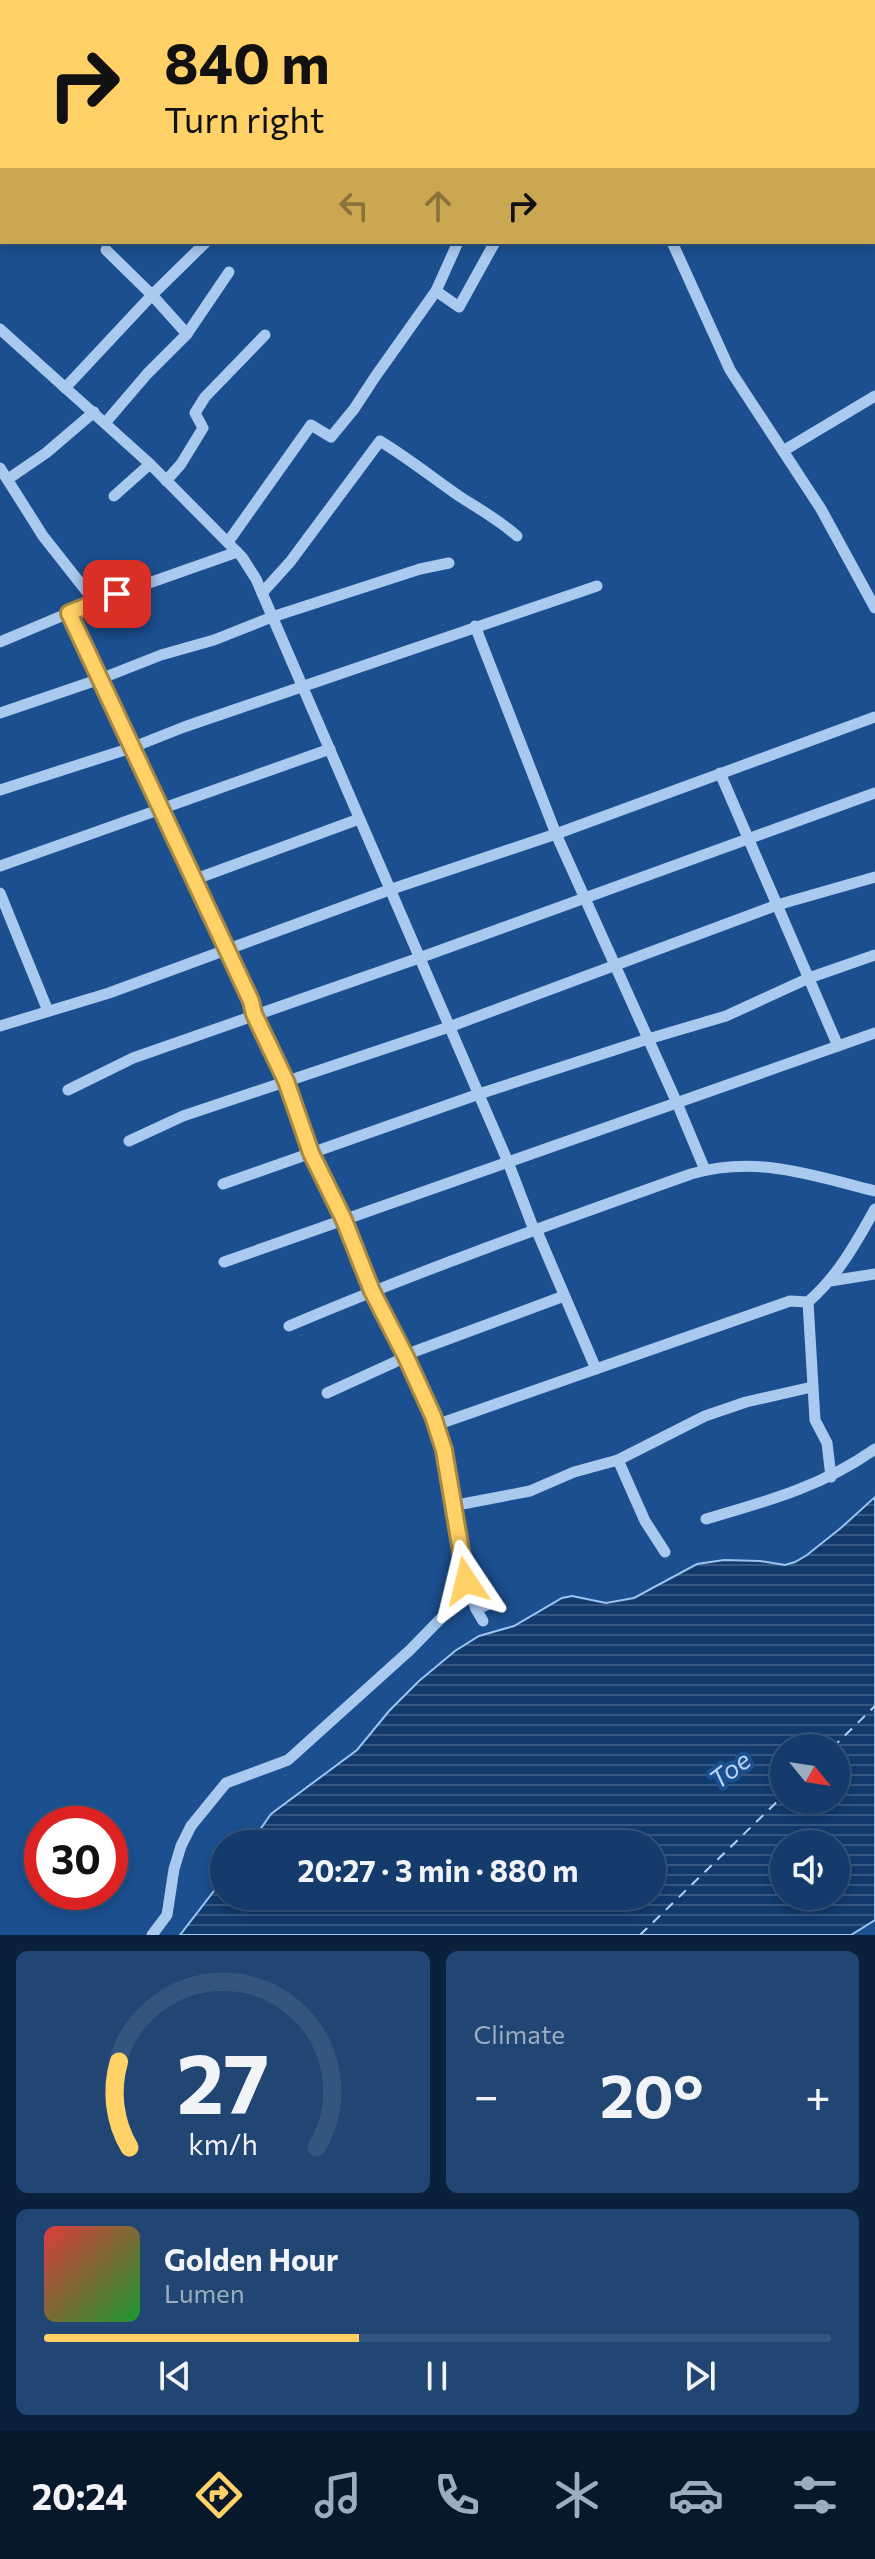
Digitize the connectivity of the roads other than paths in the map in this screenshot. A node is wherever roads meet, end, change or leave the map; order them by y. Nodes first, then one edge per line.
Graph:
1 (204, 244) edge
2 (457, 244) edge
3 (494, 244) edge
4 (673, 244) edge
5 (106, 250) dead end
6 (229, 272) dead end
7 (436, 291) junction
8 (152, 295) junction
9 (0, 329) edge
10 (187, 334) junction
11 (265, 335) dead end
12 (65, 388) junction
13 (875, 396) edge
14 (94, 412) junction
15 (106, 422) junction
16 (783, 451) junction
17 (150, 464) junction
18 (0, 468) edge
19 (8, 479) junction
20 (166, 481) junction
21 (114, 496) dead end
22 (517, 536) dead end
23 (228, 542) junction
24 (237, 552) junction
25 (449, 563) dead end
26 (597, 586) dead end
27 (262, 593) junction
28 (95, 602) junction
29 (875, 608) edge
30 (69, 613) junction
31 (272, 617) junction
32 (475, 626) junction
33 (0, 642) edge
34 (100, 679) junction
35 (303, 687) junction
36 (0, 713) edge
37 (875, 717) edge
38 (131, 748) junction
39 (330, 749) junction
40 (720, 773) junction
41 (0, 790) edge
42 (875, 793) edge
43 (160, 809) junction
44 (359, 819) junction
45 (556, 834) junction
46 (749, 839) junction
47 (0, 866) edge
48 (875, 877) edge
49 (193, 880) junction
50 (389, 890) junction
51 (0, 893) edge
52 (586, 898) junction
53 (777, 905) junction
54 (226, 950) junction
55 (875, 955) edge
56 (419, 958) junction
57 (616, 965) junction
58 (809, 978) junction
59 (48, 1011) junction
60 (254, 1014) junction
61 (35, 1015) junction
62 (0, 1026) edge
63 (449, 1027) junction
64 (875, 1033) edge
65 (0, 1034) edge
66 (648, 1039) junction
67 (838, 1046) junction
68 (286, 1081) junction
69 (68, 1090) dead end
70 (479, 1094) junction
71 (677, 1103) junction
72 (129, 1141) dead end
73 (311, 1153) junction
74 (508, 1162) junction
75 (705, 1170) junction
76 (223, 1184) dead end
77 (875, 1191) edge
78 (875, 1209) edge
79 (344, 1220) junction
80 (534, 1230) junction
81 (224, 1262) dead end
82 (875, 1274) edge
83 (830, 1281) junction
84 (372, 1291) junction
85 (564, 1296) junction
86 (808, 1302) junction
87 (289, 1326) dead end
88 (406, 1356) junction
89 (596, 1369) junction
90 (812, 1387) junction
91 (327, 1393) dead end
92 (436, 1425) junction
93 (875, 1449) edge
94 (618, 1460) junction
95 (831, 1477) junction
96 (452, 1506) junction
97 (706, 1519) dead end
98 (665, 1552) dead end
99 (466, 1581) junction
100 (494, 1602) dead end
101 (476, 1609) junction
102 (483, 1621) dead end
103 (152, 1935) edge

1 - 8 street
2 - 7 street
3 - 7 street
4 - 16 street
5 - 8 street
6 - 10 street
7 - 23 street
8 - 10 street
8 - 12 street
9 - 12 street
10 - 15 street
11 - 20 street
12 - 14 street
13 - 16 street
14 - 15 street
14 - 19 street
15 - 17 street
16 - 29 street
17 - 20 street
17 - 21 street
18 - 19 street
19 - 28 street
20 - 23 street
22 - 27 street
23 - 24 street
24 - 27 street
24 - 28 street
25 - 31 street
26 - 32 street
27 - 31 street
28 - 30 street
30 - 33 street
30 - 34 street
31 - 34 street
31 - 35 street
32 - 35 street
32 - 45 street
34 - 36 street
34 - 38 street
35 - 38 street
35 - 39 street
37 - 40 street
38 - 41 street
38 - 43 street
39 - 43 street
39 - 44 street
40 - 45 street
40 - 46 street
42 - 46 street
43 - 47 street
43 - 49 street
44 - 49 street
44 - 50 street
45 - 50 street
45 - 52 street
46 - 52 street
46 - 53 street
48 - 53 street
49 - 54 street
50 - 54 street
50 - 56 street
51 - 59 street
52 - 56 street
52 - 57 street
53 - 57 street
53 - 58 street
54 - 59 street
54 - 60 street
55 - 58 street
56 - 60 street
56 - 63 street
57 - 63 street
57 - 66 street
58 - 66 street
58 - 67 street
59 - 61 street
60 - 68 street
60 - 69 street
61 - 62 street
61 - 65 street
63 - 68 street
63 - 70 street
64 - 67 street
66 - 70 street
66 - 71 street
67 - 71 street
68 - 72 street
68 - 73 street
70 - 73 street
70 - 74 street
71 - 74 street
71 - 75 street
73 - 76 street
73 - 79 street
74 - 79 street
74 - 80 street
75 - 77 street
75 - 80 street
78 - 83 street
79 - 81 street
79 - 84 street
80 - 84 street
80 - 85 street
82 - 83 street
83 - 86 street
84 - 87 street
84 - 88 street
85 - 88 street
85 - 89 street
86 - 89 street
86 - 90 street
88 - 91 street
88 - 92 street
89 - 92 street
90 - 94 street
90 - 95 street
92 - 96 street
93 - 95 street
94 - 96 street
94 - 98 street
95 - 97 street
96 - 99 street
99 - 101 street
99 - 103 street
100 - 101 street
101 - 102 street

